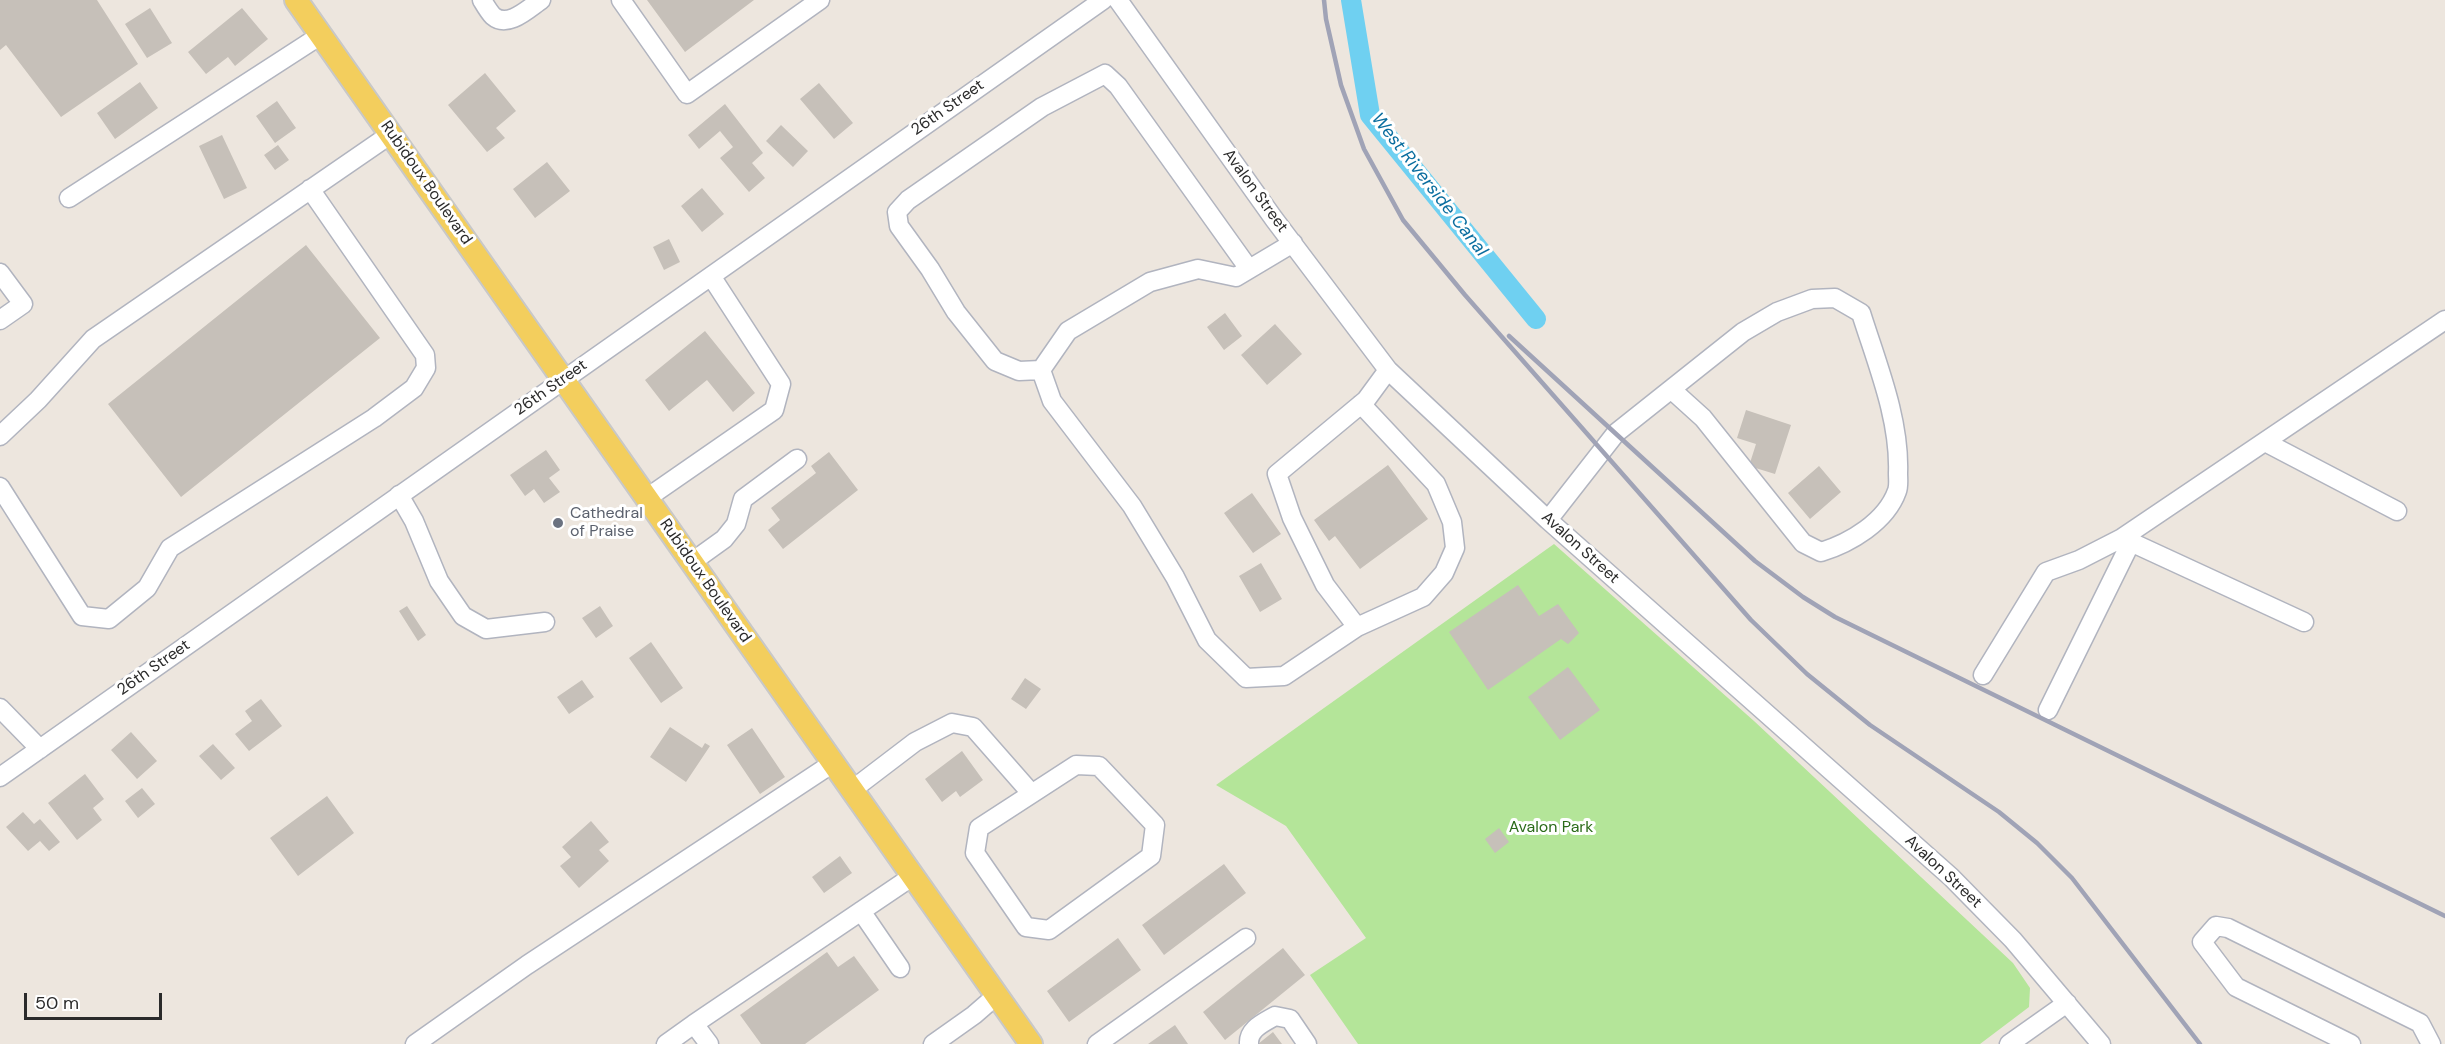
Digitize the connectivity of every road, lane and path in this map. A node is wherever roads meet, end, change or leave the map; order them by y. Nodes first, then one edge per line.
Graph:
1 (296, 0) edge
2 (482, 0) edge
3 (541, 0) edge
4 (621, 0) edge
5 (820, 0) edge
6 (1103, 0) edge
7 (1118, 0) edge
8 (321, 35) junction
9 (391, 134) junction
10 (310, 189) junction
11 (69, 198) dead end
12 (1293, 243) junction
13 (1249, 270) junction
14 (0, 273) edge
15 (711, 276) junction
16 (0, 320) edge
17 (2445, 320) edge
18 (1041, 369) junction
19 (1388, 370) junction
20 (564, 379) junction
21 (1672, 390) junction
22 (1361, 404) junction
23 (0, 436) edge
24 (2265, 442) junction
25 (797, 459) dead end
26 (0, 487) edge
27 (399, 495) junction
28 (647, 498) junction
29 (2397, 511) dead end
30 (1548, 520) junction
31 (2127, 540) junction
32 (692, 562) junction
33 (545, 622) dead end
34 (2304, 622) dead end
35 (1357, 627) junction
36 (1983, 675) dead end
37 (0, 708) edge
38 (2048, 710) dead end
39 (40, 749) junction
40 (833, 763) junction
41 (0, 777) edge
42 (852, 790) junction
43 (1031, 793) junction
44 (913, 876) junction
45 (861, 911) junction
46 (1246, 938) dead end
47 (900, 968) dead end
48 (997, 996) junction
49 (2067, 1003) junction
50 (694, 1024) junction
51 (415, 1044) edge
52 (666, 1044) edge
53 (709, 1044) edge
54 (933, 1044) edge
55 (1030, 1044) edge
56 (1097, 1044) edge
57 (1249, 1044) edge
58 (1307, 1044) edge
59 (2008, 1044) edge
60 (2101, 1044) edge
61 (2351, 1044) edge
62 (2431, 1044) edge

1 - 8 main road, Rubidoux Boulevard
2 - 3 street
4 - 5 street
6 - 15 street, 26th Street
7 - 12 street, Avalon Street
8 - 9 main road, Rubidoux Boulevard
8 - 11 street
9 - 10 street
9 - 20 main road, Rubidoux Boulevard
10 - 23 street
10 - 26 street
12 - 13 street
12 - 19 street, Avalon Street
13 - 18 street
13 - 18 street
14 - 16 street
15 - 20 street, 26th Street
15 - 28 street
17 - 24 street
18 - 35 street
19 - 22 street
19 - 30 street, Avalon Street
20 - 27 street, 26th Street
20 - 28 main road, Rubidoux Boulevard
21 - 21 street
21 - 30 street
22 - 35 street
22 - 35 street
24 - 29 street
24 - 31 street
25 - 32 street
27 - 33 street
27 - 39 street, 26th Street
28 - 32 main road, Rubidoux Boulevard
30 - 49 street, Avalon Street
31 - 34 street
31 - 36 street
31 - 38 street
32 - 40 main road, Rubidoux Boulevard
37 - 39 street
39 - 41 street, 26th Street
40 - 42 main road, Rubidoux Boulevard
40 - 51 street
42 - 43 street
42 - 44 main road, Rubidoux Boulevard
43 - 43 street
44 - 45 street
44 - 48 main road, Rubidoux Boulevard
45 - 47 street
45 - 50 street
46 - 56 street
48 - 54 street
48 - 55 main road, Rubidoux Boulevard
49 - 59 street
49 - 60 street, Avalon Street
50 - 52 street
50 - 53 street
57 - 58 street
61 - 62 street

